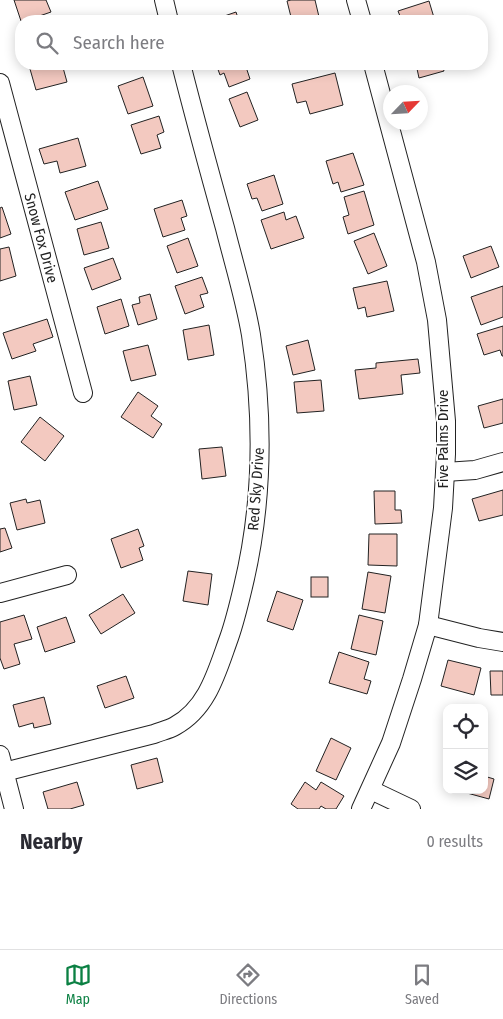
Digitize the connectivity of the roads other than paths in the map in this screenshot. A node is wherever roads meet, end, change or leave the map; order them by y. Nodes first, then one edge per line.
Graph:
1 (164, 0) edge
2 (356, 0) edge
3 (168, 15) edge
4 (360, 15) edge
5 (183, 70) edge
6 (375, 70) edge
7 (0, 83) edge
8 (82, 393) dead end
9 (503, 462) edge
10 (445, 472) junction
11 (68, 575) dead end
12 (0, 593) edge
13 (428, 625) junction
14 (503, 642) edge
15 (0, 755) edge
16 (4, 772) junction
17 (371, 790) junction
18 (14, 809) edge
19 (361, 809) edge
20 (411, 809) edge

1 - 3 street
2 - 4 street
5 - 16 street, Red Sky Drive
6 - 10 street, Five Palms Drive
7 - 8 street, Snow Fox Drive
9 - 10 street
10 - 13 street, Five Palms Drive
11 - 12 street
13 - 14 street
13 - 17 street, Five Palms Drive
15 - 16 street
16 - 18 street
17 - 19 street, Five Palms Drive
17 - 20 street

